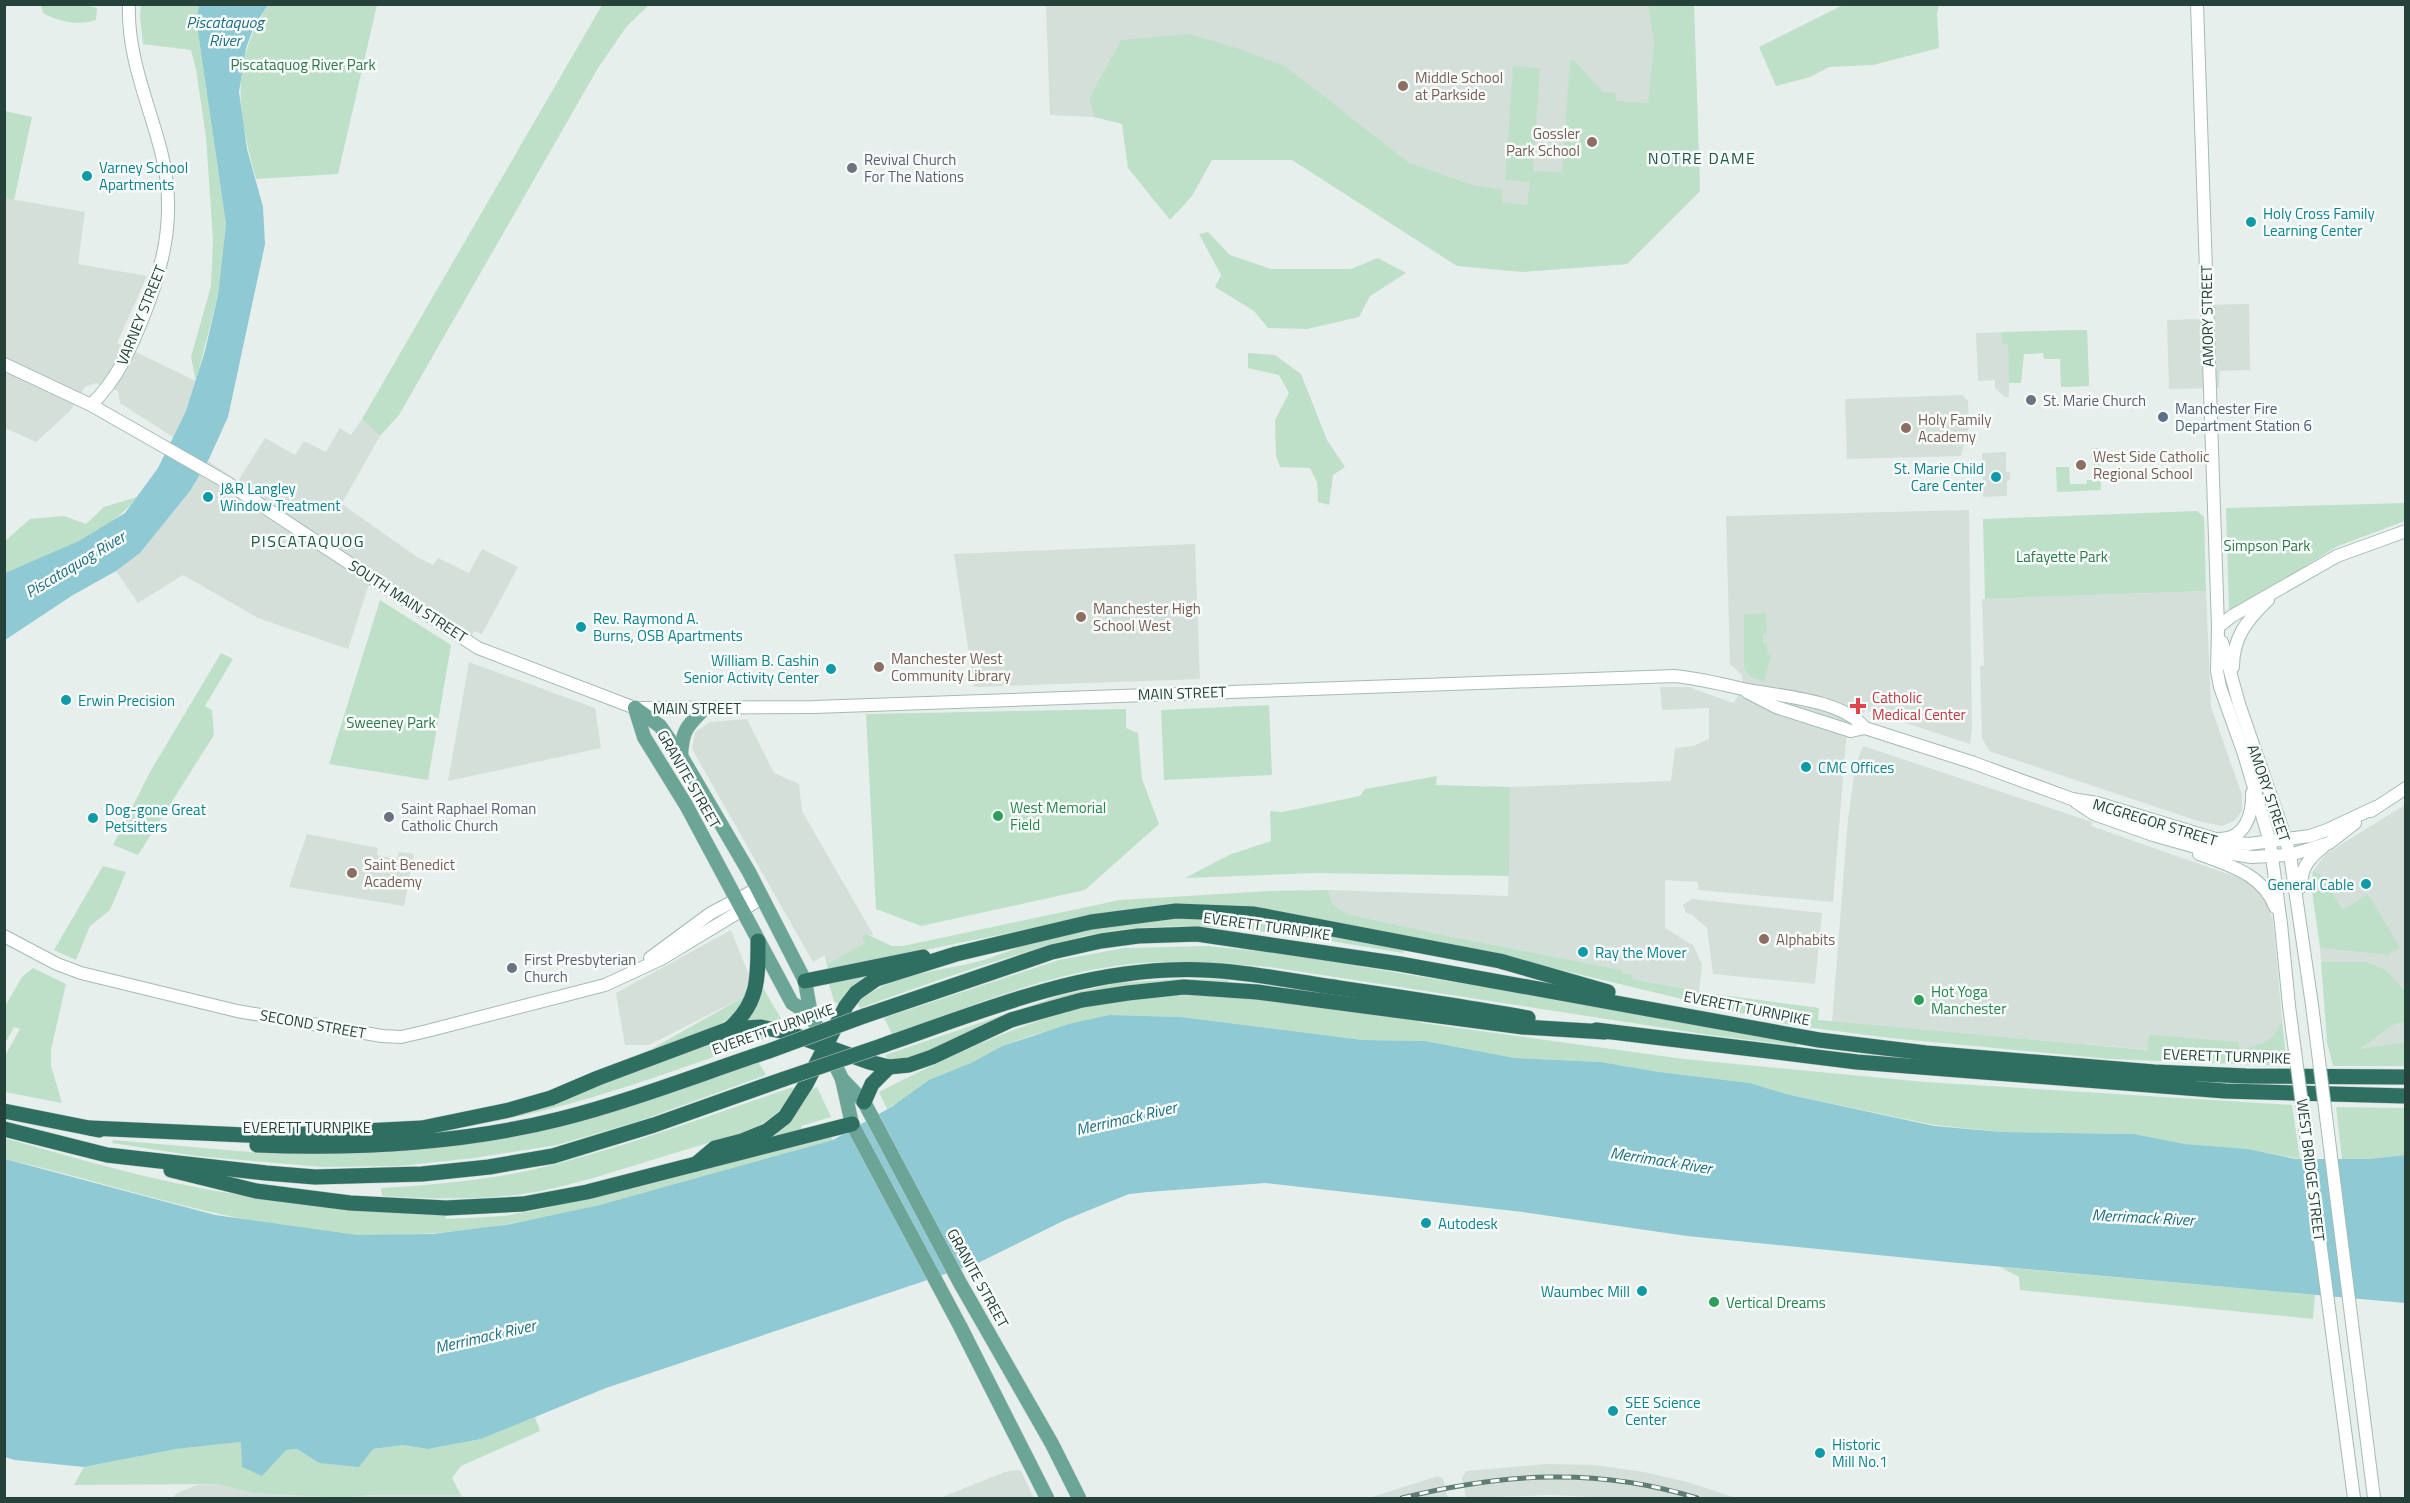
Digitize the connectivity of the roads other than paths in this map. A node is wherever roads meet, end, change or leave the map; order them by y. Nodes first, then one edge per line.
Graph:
1 (129, 4) edge
2 (2197, 4) edge
3 (4, 364) edge
4 (91, 405) junction
5 (2406, 531) edge
6 (2280, 590) junction
7 (2218, 627) junction
8 (1729, 685) joint
9 (2235, 692) junction
10 (635, 708) junction
11 (705, 708) junction
12 (2244, 754) junction
13 (681, 756) junction
14 (2406, 788) edge
15 (2072, 799) junction
16 (2376, 807) junction
17 (2153, 835) junction
18 (2209, 838) junction
19 (2286, 840) junction
20 (2270, 842) junction
21 (2329, 843) junction
22 (2289, 855) junction
23 (2272, 857) junction
24 (760, 894) junction
25 (739, 904) junction
26 (2281, 924) junction
27 (2302, 928) junction
28 (4, 936) edge
29 (758, 940) junction
30 (956, 954) junction
31 (805, 981) junction
32 (811, 1015) junction
33 (1695, 1016) junction
34 (729, 1029) junction
35 (1605, 1032) junction
36 (826, 1047) junction
37 (889, 1067) junction
38 (2406, 1077) edge
39 (842, 1079) junction
40 (2406, 1096) edge
41 (867, 1107) junction
42 (4, 1110) edge
43 (852, 1124) junction
44 (90, 1128) junction
45 (4, 1129) edge
46 (107, 1155) junction
47 (696, 1164) junction
48 (1047, 1498) edge
49 (1079, 1498) edge
50 (2354, 1498) edge
51 (2374, 1498) edge

1 - 4 main road, VARNEY STREET
2 - 7 main road, AMORY STREET
3 - 4 main road, SOUTH MAIN STREET
4 - 10 main road, SOUTH MAIN STREET
5 - 6 main road
6 - 7 main road
6 - 9 main road
7 - 9 main road, AMORY STREET
7 - 12 main road, AMORY STREET
8 - 11 main road, MAIN STREET
8 - 15 main road, MCGREGOR STREET
9 - 19 main road, AMORY STREET
10 - 11 main road, MAIN STREET
10 - 13 main road, GRANITE STREET
10 - 25 main road, GRANITE STREET
11 - 13 main road
12 - 18 main road, AMORY STREET
12 - 20 main road, AMORY STREET
13 - 24 main road, GRANITE STREET
14 - 16 main road, MCGREGOR STREET
15 - 17 main road, MCGREGOR STREET
15 - 18 main road, MCGREGOR STREET
16 - 19 main road, MCGREGOR STREET
16 - 21 main road, MCGREGOR STREET
17 - 23 main road, MCGREGOR STREET
17 - 26 main road
18 - 20 main road, MCGREGOR STREET
19 - 20 main road, MCGREGOR STREET
19 - 22 main road, AMORY STREET
20 - 23 main road, WEST BRIDGE STREET
21 - 22 main road, MCGREGOR STREET
21 - 27 main road
22 - 23 main road, MCGREGOR STREET
22 - 27 main road, WEST BRIDGE STREET
23 - 26 main road, WEST BRIDGE STREET
24 - 25 main road, SECOND STREET
24 - 31 main road, GRANITE STREET
25 - 28 main road, SECOND STREET
25 - 29 main road, GRANITE STREET
26 - 50 main road, WEST BRIDGE STREET, bridge
27 - 51 main road, WEST BRIDGE STREET, bridge
29 - 32 main road, GRANITE STREET
29 - 34 highway
30 - 31 highway
30 - 33 highway
30 - 36 highway
31 - 32 main road, GRANITE STREET
32 - 36 main road, GRANITE STREET
33 - 38 highway, EVERETT TURNPIKE
33 - 44 highway, EVERETT TURNPIKE, bridge
34 - 36 highway
34 - 44 highway
35 - 37 highway
35 - 40 highway
35 - 46 highway, bridge
36 - 37 highway
36 - 39 main road, GRANITE STREET
36 - 47 highway
37 - 41 highway
39 - 41 main road, GRANITE STREET
39 - 43 main road, GRANITE STREET
41 - 49 main road, GRANITE STREET
42 - 44 highway, EVERETT TURNPIKE
43 - 47 highway
43 - 48 main road, GRANITE STREET
45 - 46 highway
46 - 47 highway

